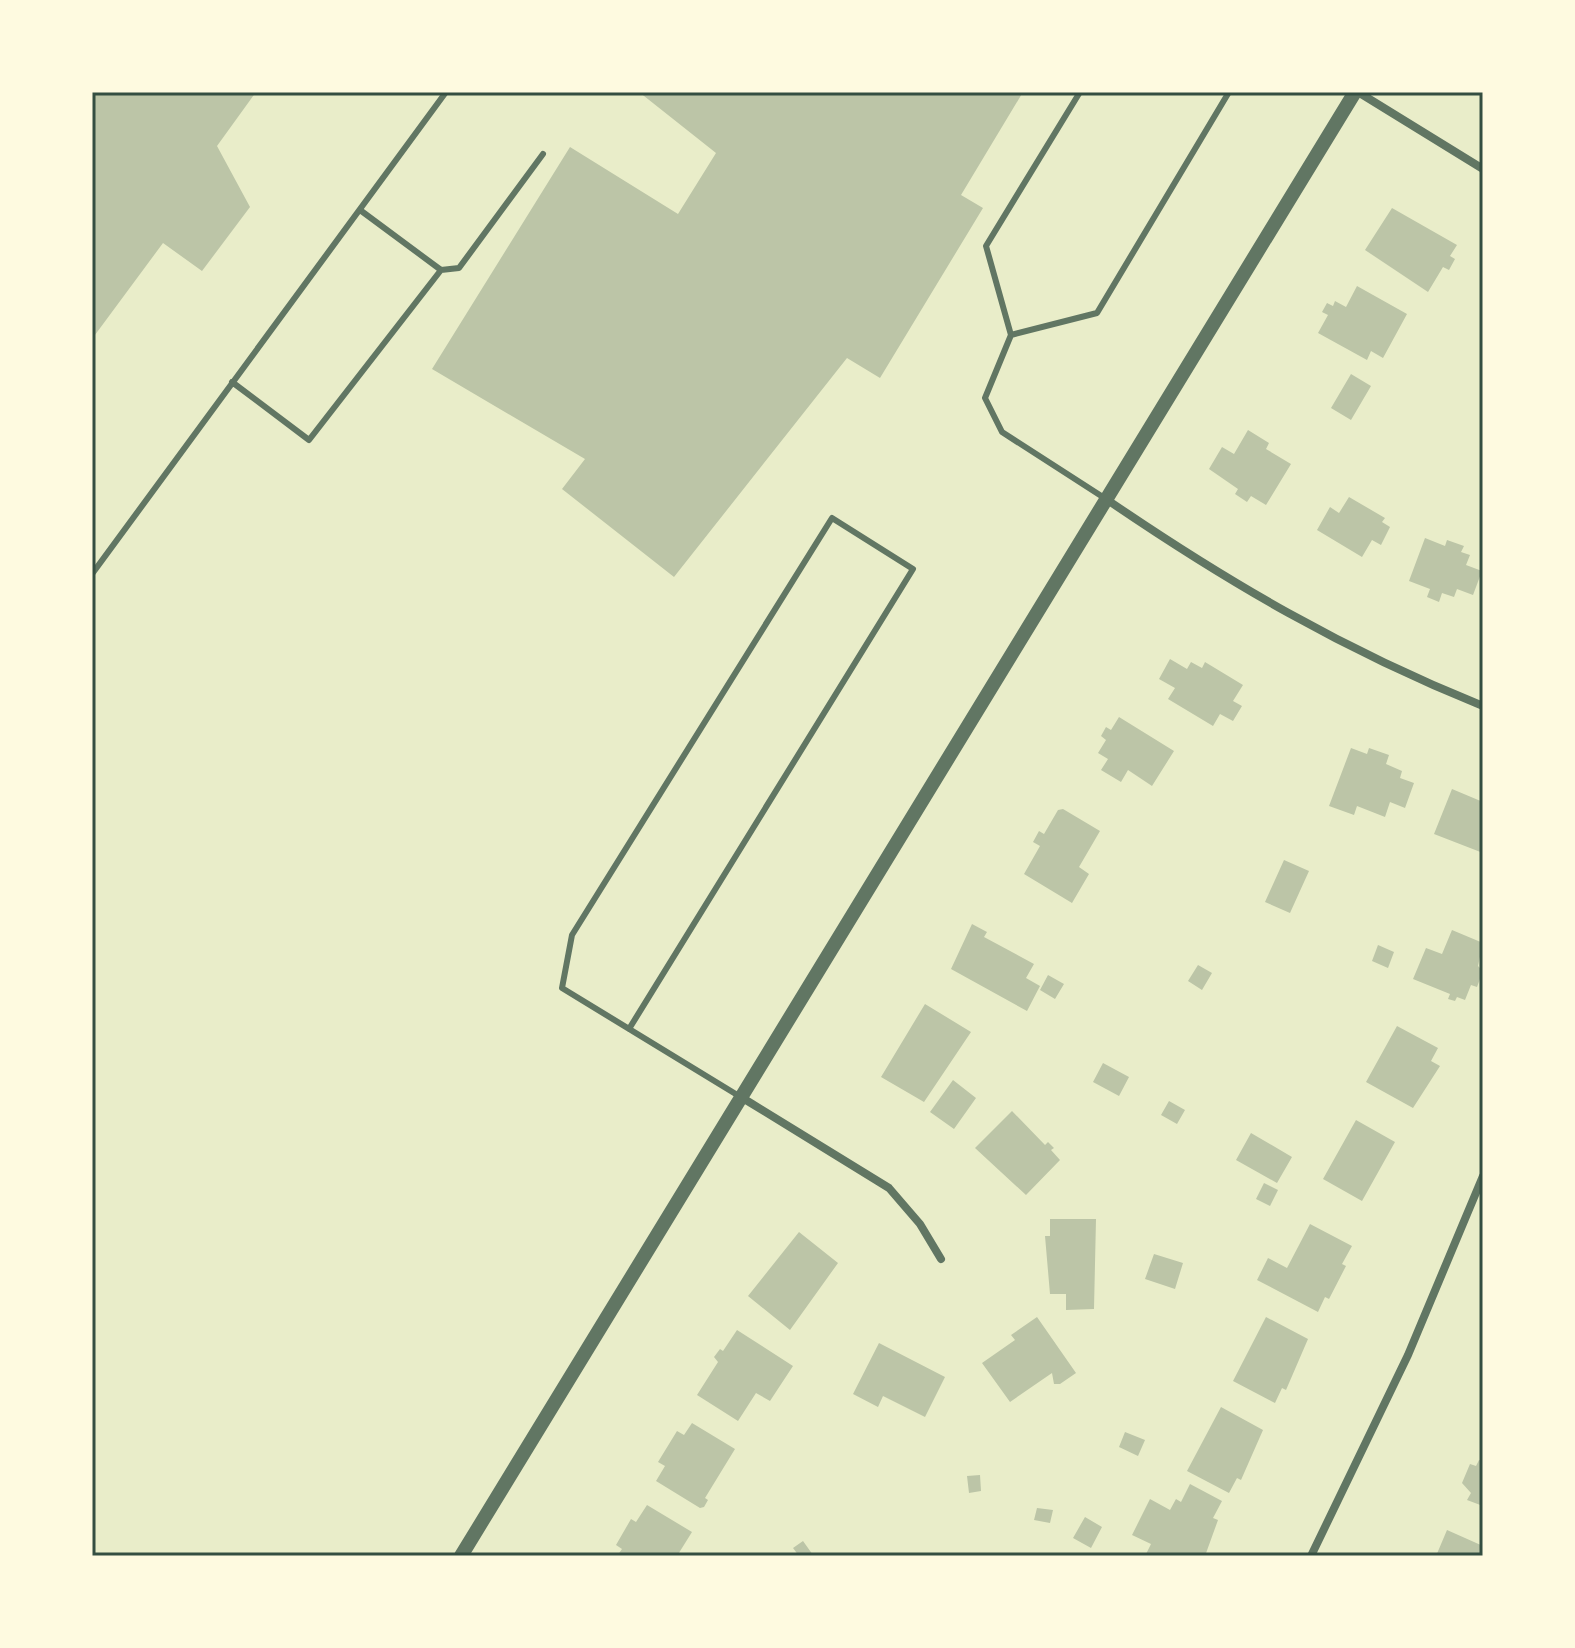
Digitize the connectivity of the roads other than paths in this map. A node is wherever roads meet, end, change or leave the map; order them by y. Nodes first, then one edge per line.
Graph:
1 (446, 92) edge
2 (1080, 92) edge
3 (1229, 92) edge
4 (1357, 92) edge
5 (543, 154) dead end
6 (1483, 169) edge
7 (360, 210) junction
8 (441, 270) junction
9 (1011, 335) junction
10 (232, 382) junction
11 (1106, 499) junction
12 (92, 574) edge
13 (1483, 706) edge
14 (629, 1029) junction
15 (741, 1097) junction
16 (1483, 1176) edge
17 (941, 1259) dead end
18 (461, 1556) edge
19 (1311, 1556) edge

1 - 7 lane
2 - 9 lane
3 - 9 lane
4 - 6 street
4 - 11 street
5 - 8 lane
7 - 8 lane
7 - 10 lane
8 - 10 lane
9 - 11 lane
10 - 12 lane
11 - 13 street
11 - 15 street
14 - 14 lane
14 - 15 lane
15 - 17 street
15 - 18 street
16 - 19 street

